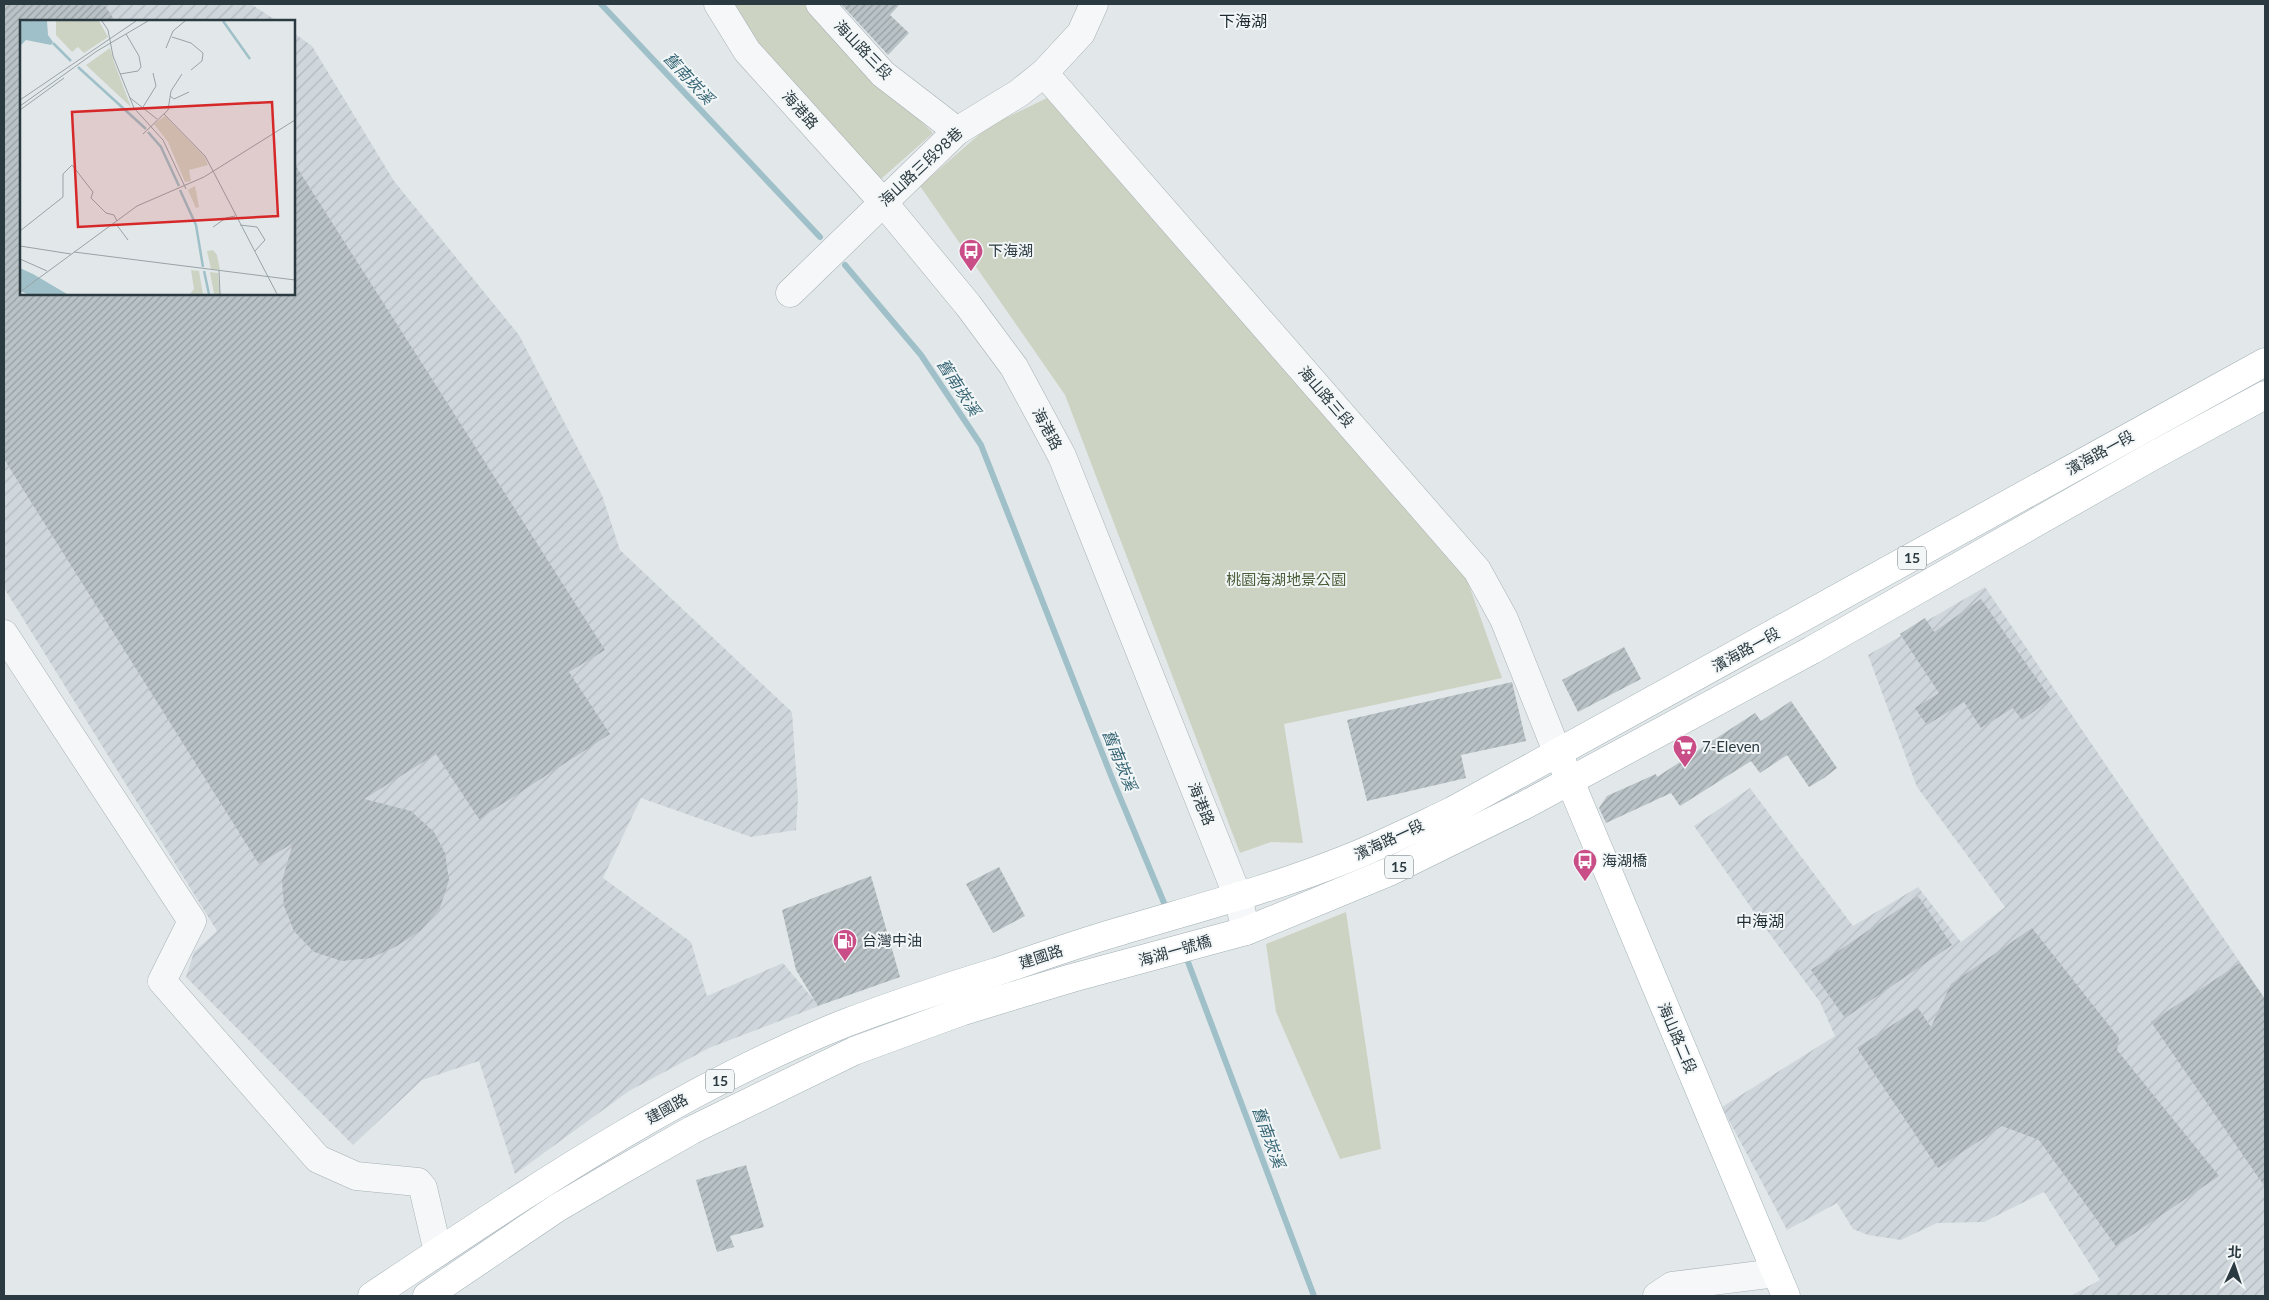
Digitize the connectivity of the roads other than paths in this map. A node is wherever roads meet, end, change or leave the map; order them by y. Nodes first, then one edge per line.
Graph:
1 (718, 4) edge
2 (820, 4) edge
3 (1094, 4) edge
4 (1044, 73) junction
5 (956, 131) junction
6 (883, 202) junction
7 (790, 293) dead end
8 (2265, 362) edge
9 (2265, 395) edge
10 (2007, 505) junction
11 (2018, 532) junction
12 (4, 634) edge
13 (1558, 754) junction
14 (1568, 780) junction
15 (1238, 897) junction
16 (1110, 934) joint
17 (1235, 934) junction
18 (1118, 967) joint
19 (438, 1252) junction
20 (1781, 1285) edge
21 (372, 1296) edge
22 (430, 1296) edge
23 (1657, 1296) edge

1 - 6 street, 海港路
2 - 5 street, 海山路三段
3 - 4 street, 海山路三段98巷
4 - 5 street, 海山路三段98巷
4 - 13 street, 海山路三段
5 - 6 street, 海山路三段98巷
6 - 7 street, 海山路三段98巷
6 - 15 street, 海港路
8 - 10 main road, 濱海路一段 / 15
9 - 11 main road, 濱海路一段 / 15
10 - 11 main road
10 - 13 main road, 濱海路一段 / 15
11 - 14 main road, 濱海路一段 / 15
12 - 19 street
13 - 14 main road, 海山路二段
13 - 15 main road, 濱海路一段 / 15
14 - 17 main road, 濱海路一段 / 15
14 - 20 main road, 海山路二段
15 - 16 main road, 濱海路一段 / 15
15 - 17 street, 海港路
16 - 19 main road, 建國路 / 15
17 - 18 main road, 海湖一號橋 / 15
18 - 22 main road, 建國路 / 15
19 - 21 main road, 建國路 / 15
20 - 23 street

